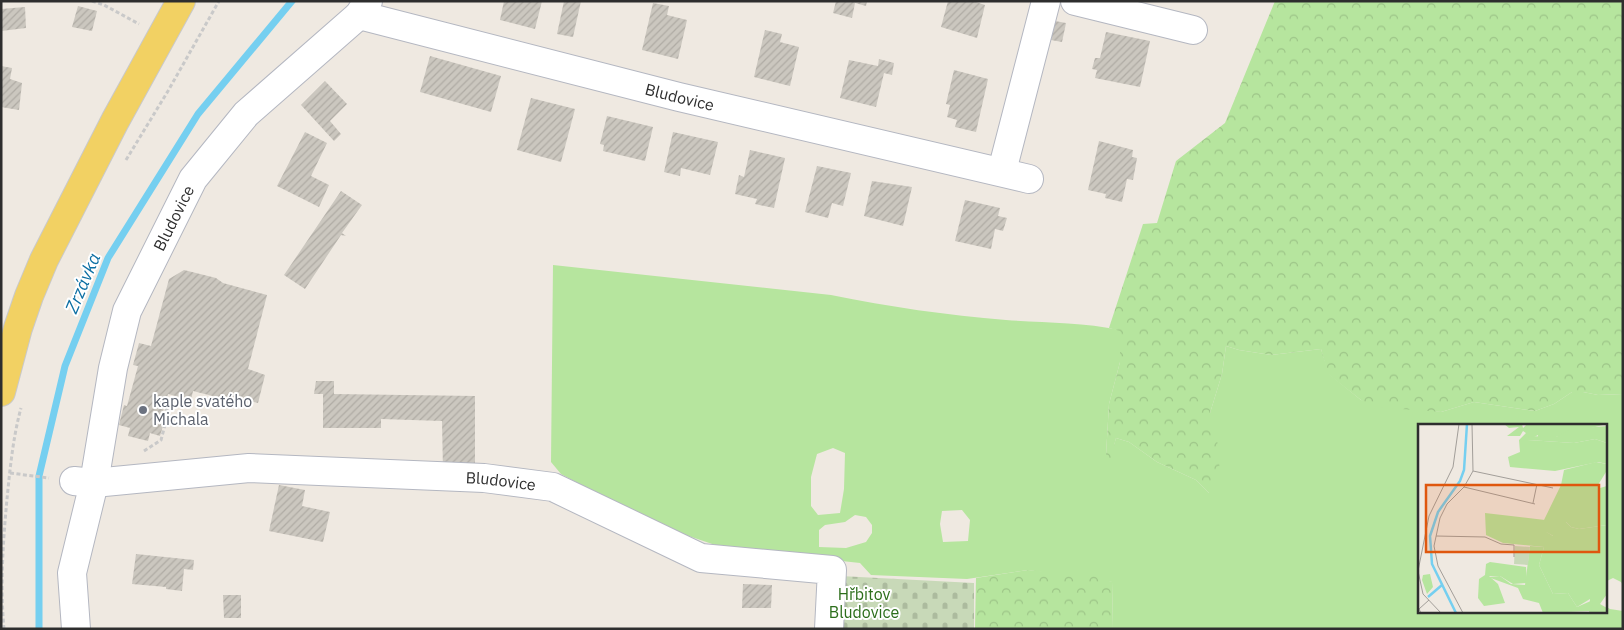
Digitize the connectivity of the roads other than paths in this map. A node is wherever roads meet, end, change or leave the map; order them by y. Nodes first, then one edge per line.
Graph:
1 (181, 1) edge
2 (1046, 1) edge
3 (1074, 1) edge
4 (363, 8) edge
5 (1193, 30) dead end
6 (1002, 172) junction
7 (1029, 179) dead end
8 (11, 400) edge
9 (84, 482) junction
10 (76, 629) edge
11 (829, 629) edge

1 - 8 main road
2 - 6 street
3 - 5 street
4 - 6 street, Bludovice
4 - 9 street, Bludovice
6 - 7 street, Bludovice
9 - 10 street, Bludovice
9 - 11 street, Bludovice

